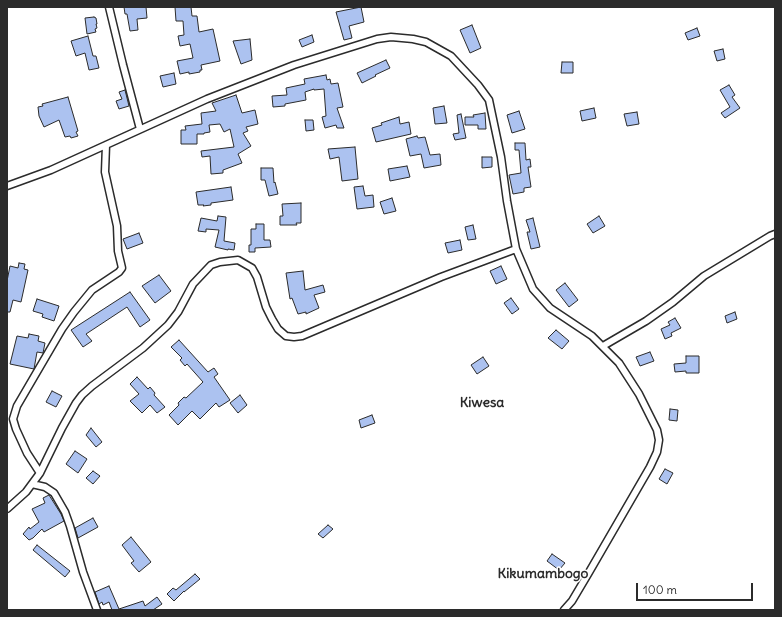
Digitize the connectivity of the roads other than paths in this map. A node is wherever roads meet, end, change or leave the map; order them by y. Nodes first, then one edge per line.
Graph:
1 (109, 7) edge
2 (140, 129) junction
3 (106, 145) junction
4 (7, 186) edge
5 (775, 234) edge
6 (516, 249) junction
7 (603, 346) junction
8 (40, 473) junction
9 (32, 484) junction
10 (7, 509) edge
11 (97, 610) edge
12 (564, 610) edge

1 - 2 street
2 - 3 street
2 - 6 street
3 - 4 street
3 - 8 street
5 - 7 street
6 - 7 street
6 - 8 street
7 - 12 street
8 - 9 street
9 - 10 street
9 - 11 street

